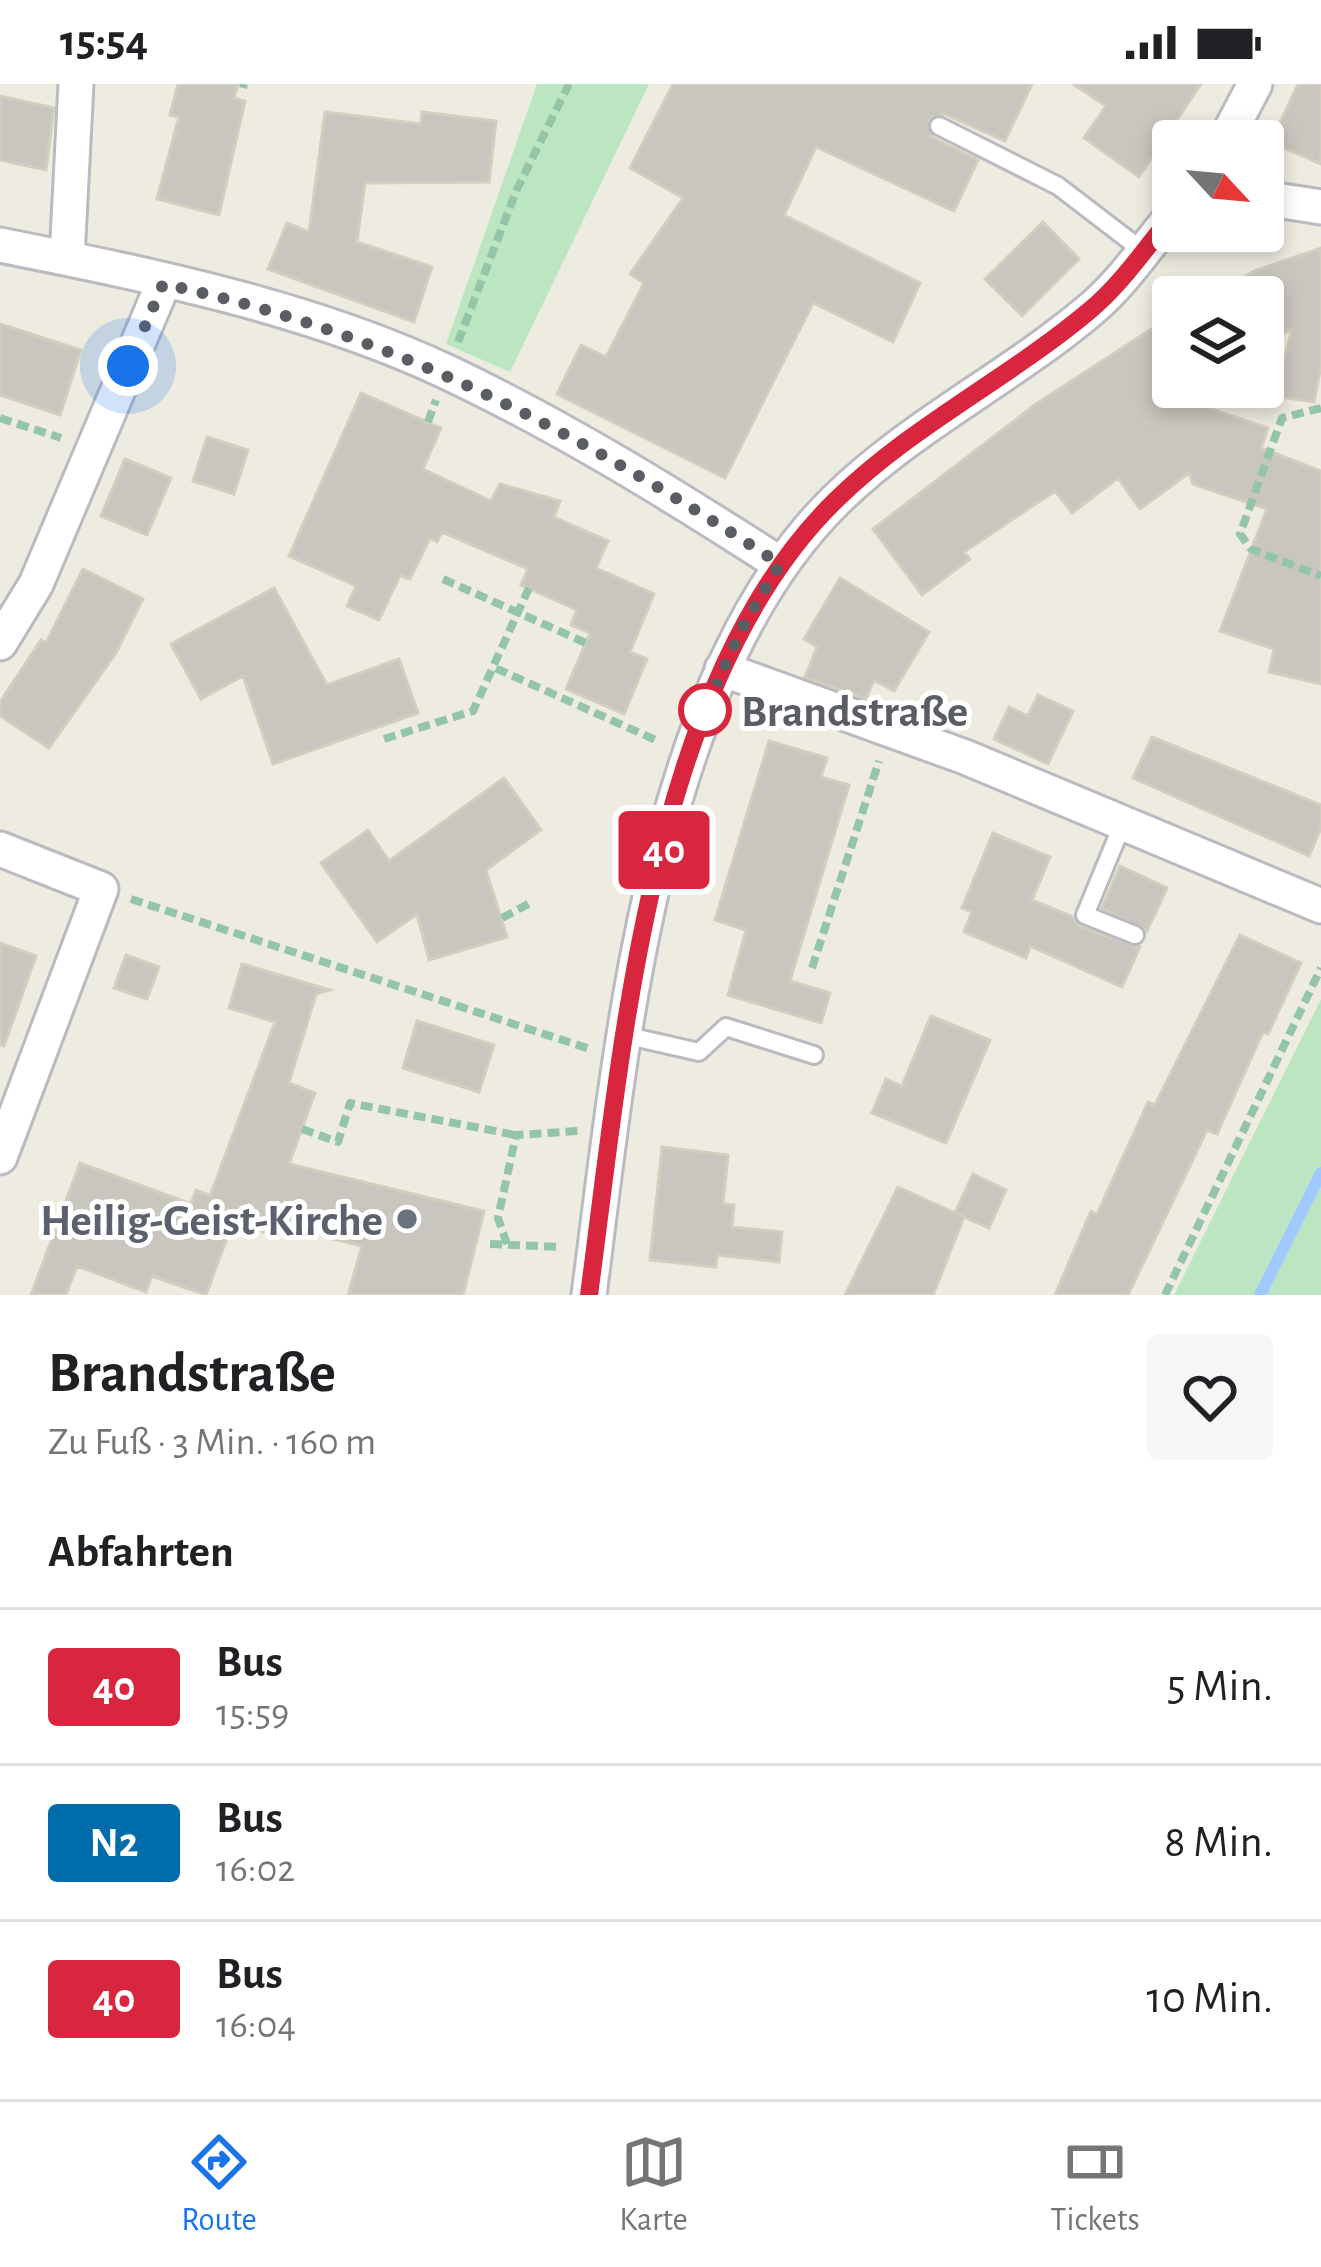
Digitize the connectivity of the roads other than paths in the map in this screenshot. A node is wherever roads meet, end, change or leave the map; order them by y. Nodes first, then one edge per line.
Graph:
1 (76, 84) edge
2 (1255, 84) edge
3 (1236, 120) edge
4 (939, 126) dead end
5 (1284, 201) edge
6 (1321, 207) edge
7 (1152, 240) edge
8 (0, 245) edge
9 (1143, 251) junction
10 (67, 258) junction
11 (163, 284) junction
12 (780, 564) junction
13 (0, 643) edge
14 (722, 669) junction
15 (1124, 823) junction
16 (0, 849) edge
17 (1321, 906) edge
18 (1135, 935) dead end
19 (622, 1047) junction
20 (814, 1055) dead end
21 (0, 1157) edge
22 (590, 1295) edge

1 - 10 street
2 - 3 street
4 - 9 lane
5 - 6 street
7 - 9 street
8 - 10 street
9 - 12 street
10 - 11 street
11 - 12 street
11 - 13 street
12 - 14 street
14 - 15 street
14 - 19 street
15 - 17 street
15 - 18 lane
16 - 21 street
19 - 20 lane
19 - 22 street

